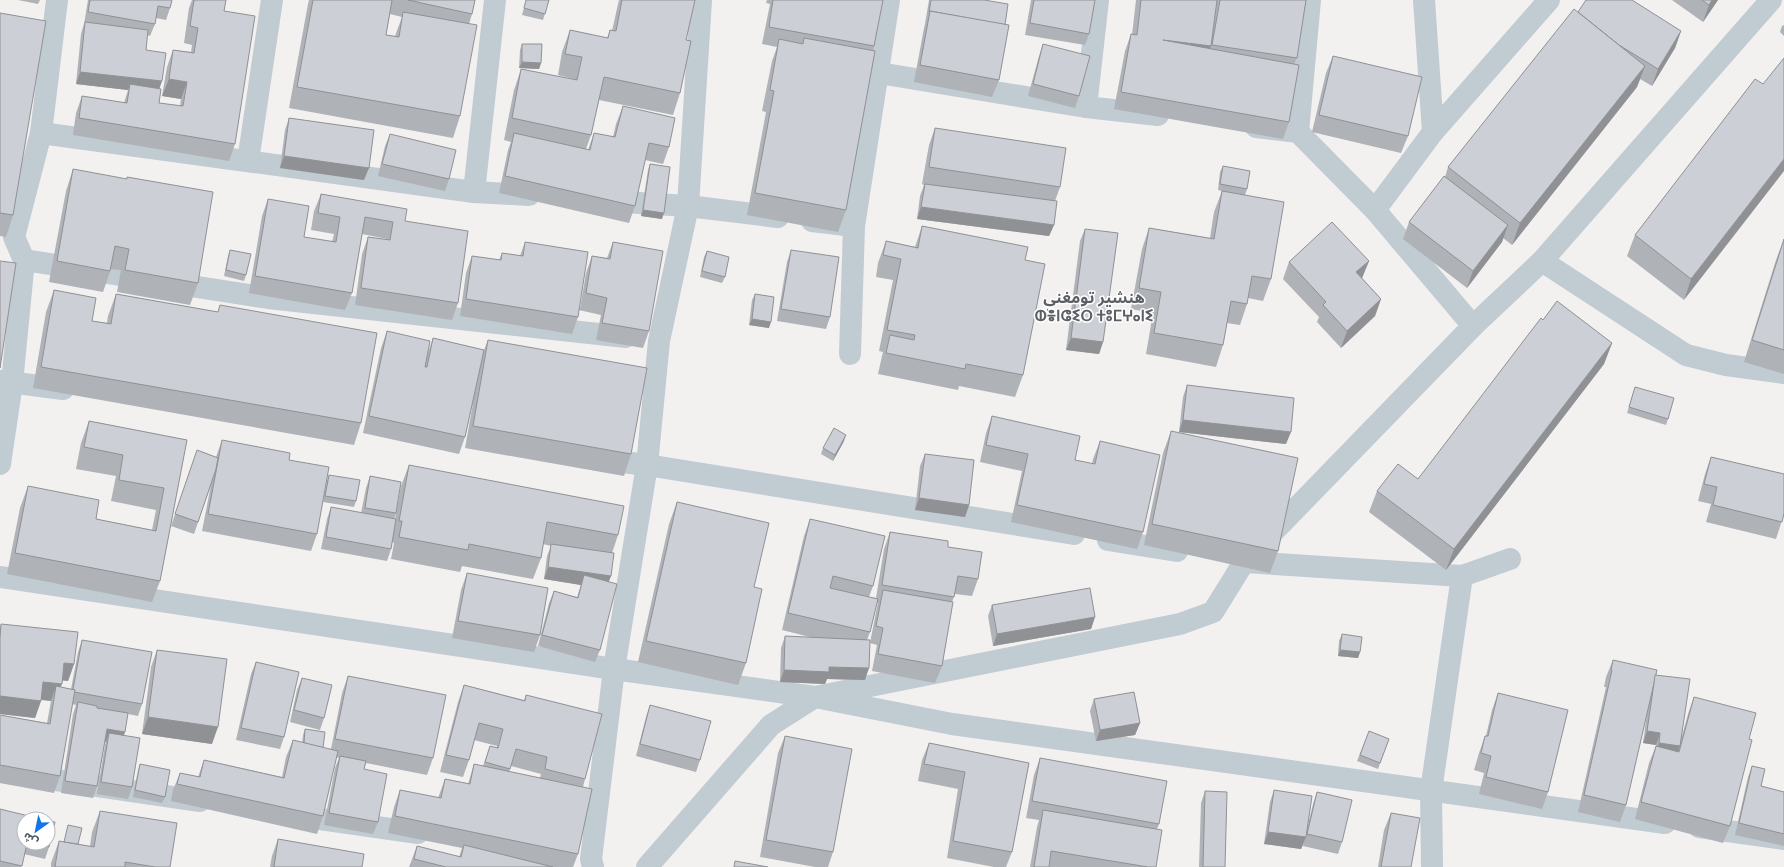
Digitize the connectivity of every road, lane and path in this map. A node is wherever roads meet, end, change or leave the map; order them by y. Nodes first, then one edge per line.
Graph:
1 (57, 0) edge
2 (272, 0) edge
3 (495, 0) edge
4 (701, 0) edge
5 (889, 0) edge
6 (1098, 0) edge
7 (1310, 0) edge
8 (1424, 0) edge
9 (1550, 0) edge
10 (1771, 0) edge
11 (879, 73) junction
12 (1086, 107) junction
13 (1180, 118) edge
14 (1235, 124) edge
15 (1298, 132) junction
16 (1433, 132) junction
17 (41, 133) junction
18 (248, 161) junction
19 (474, 192) junction
20 (545, 196) edge
21 (585, 199) edge
22 (688, 206) junction
23 (1375, 210) junction
24 (854, 226) junction
25 (7, 235) edge
26 (24, 260) junction
27 (1542, 261) junction
28 (1473, 326) junction
29 (659, 341) junction
30 (850, 354) dead end
31 (1784, 373) edge
32 (6, 382) edge
33 (82, 392) edge
34 (577, 456) edge
35 (0, 464) edge
36 (647, 465) junction
37 (1197, 554) edge
38 (1220, 558) edge
39 (1510, 559) dead end
40 (1244, 562) junction
41 (1462, 576) junction
42 (0, 577) edge
43 (614, 669) junction
44 (815, 697) junction
45 (0, 772) edge
46 (1430, 791) junction
47 (221, 804) edge
48 (276, 812) edge
49 (434, 836) edge
50 (1784, 839) edge
51 (568, 855) edge
52 (592, 863) edge
53 (647, 867) edge
54 (1432, 867) edge

1 - 17 street
2 - 18 street
3 - 19 street
4 - 22 street
5 - 11 street
6 - 12 street
7 - 15 street
8 - 16 street
9 - 16 street
10 - 27 street
11 - 12 street
11 - 24 street
12 - 13 street
14 - 15 street
15 - 23 street
16 - 23 street
17 - 18 street
17 - 25 street
18 - 19 street
19 - 20 street
21 - 22 street
22 - 24 street
22 - 29 street
23 - 28 street
24 - 30 street
25 - 26 street
26 - 29 street
26 - 32 street
27 - 28 street
27 - 31 street
28 - 40 street
29 - 36 street
32 - 33 street
32 - 35 street
34 - 36 street
36 - 37 street
36 - 43 street
38 - 40 street
39 - 41 street
40 - 41 street
40 - 44 street
41 - 46 street
42 - 43 street
43 - 44 street
43 - 52 street
44 - 46 street
44 - 53 street
45 - 47 street
46 - 50 street
46 - 54 street
48 - 49 street
51 - 52 street

